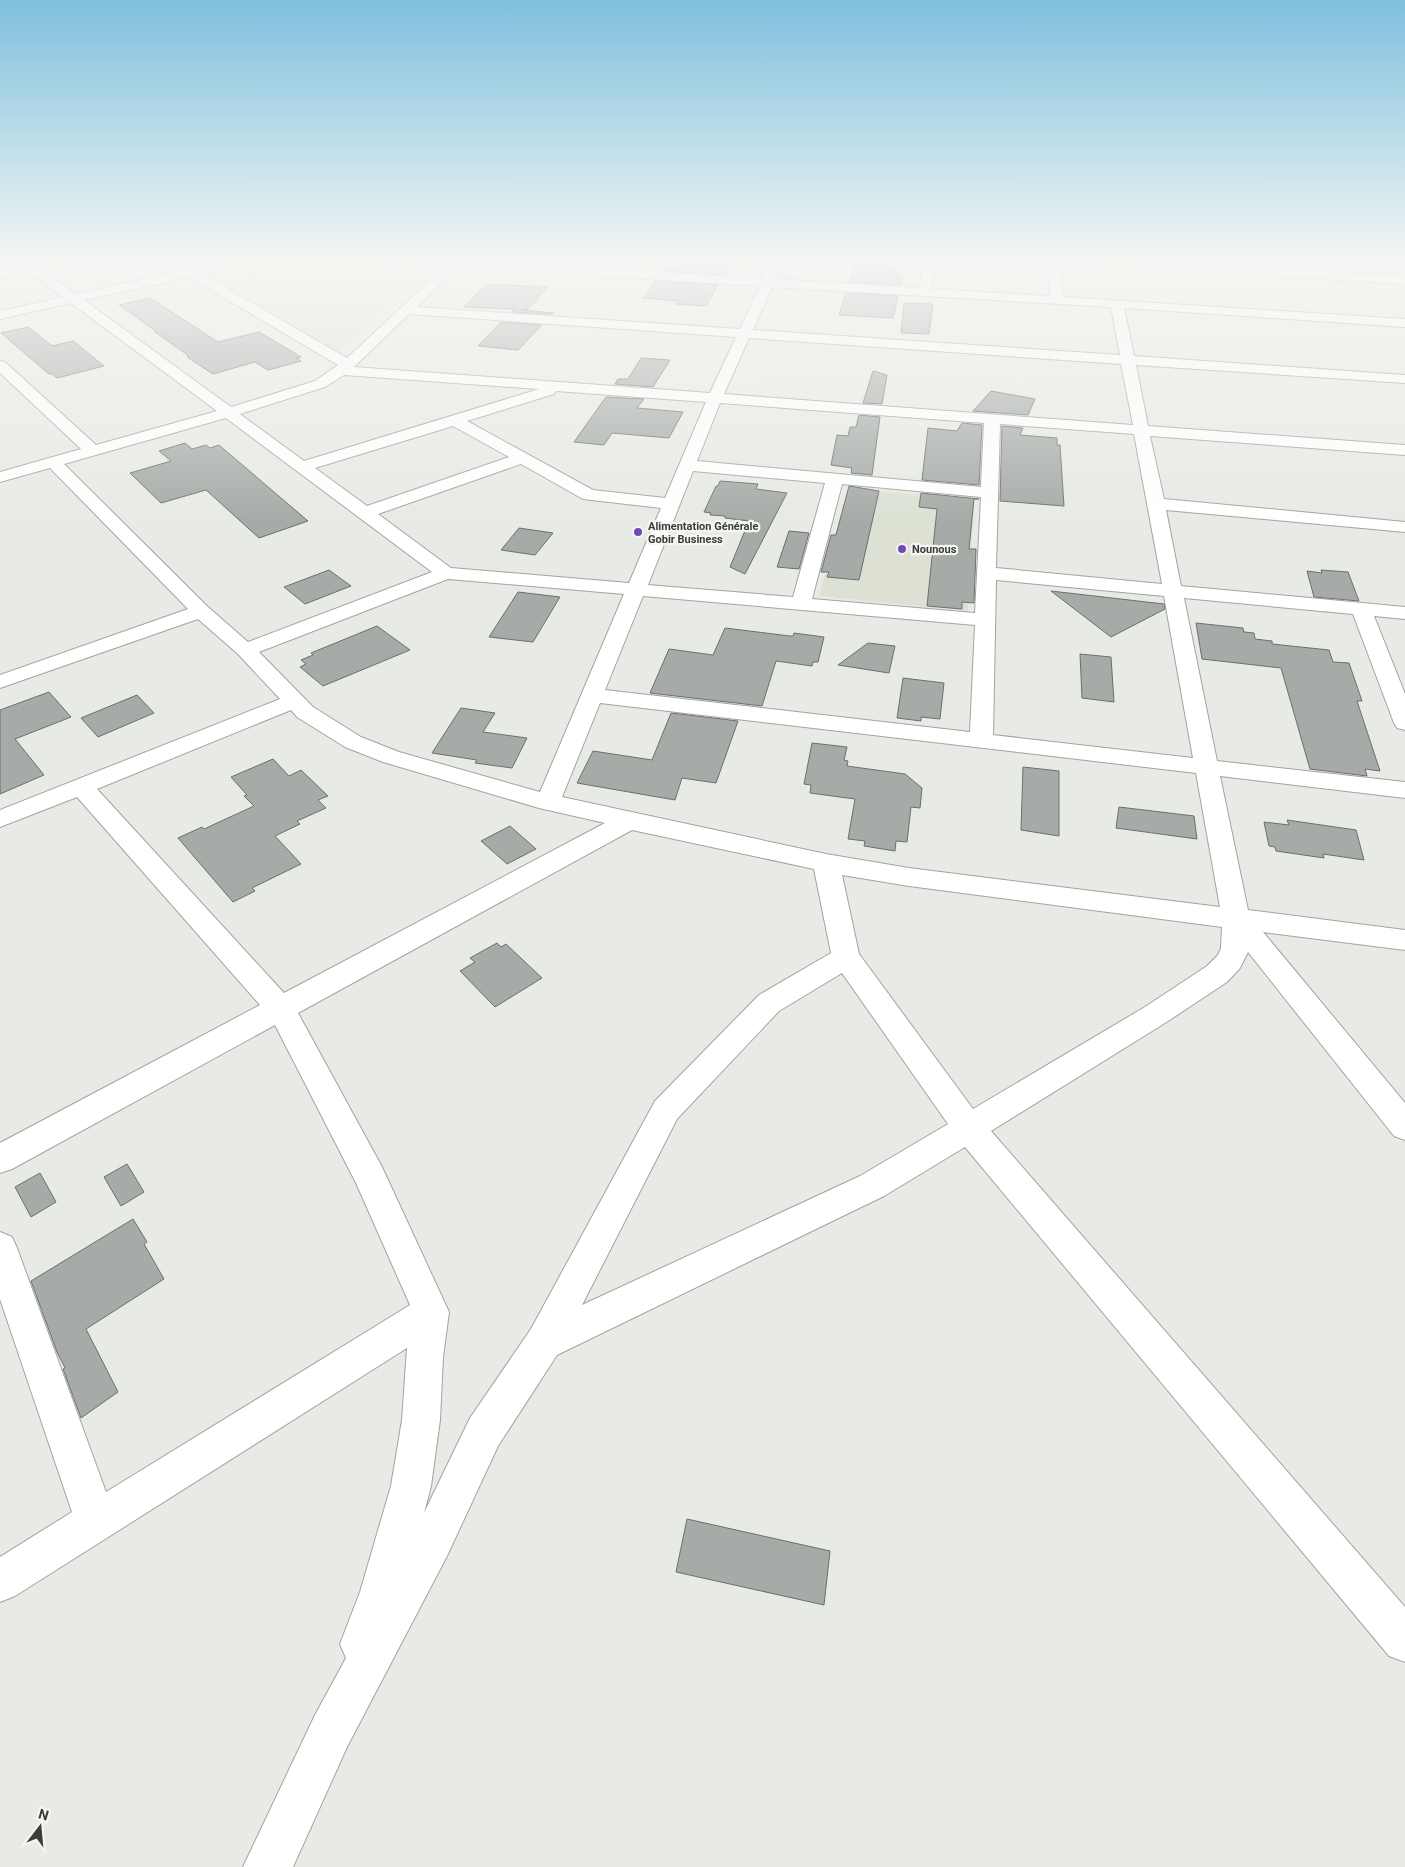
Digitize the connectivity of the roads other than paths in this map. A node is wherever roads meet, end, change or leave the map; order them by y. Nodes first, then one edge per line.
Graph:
1 (140, 348) edge
2 (313, 348) edge
3 (365, 348) edge
4 (738, 348) edge
5 (954, 348) edge
6 (1126, 348) edge
7 (1128, 359) junction
8 (0, 365) edge
9 (344, 367) junction
10 (1405, 379) edge
11 (562, 386) junction
12 (715, 398) junction
13 (228, 413) junction
14 (992, 419) junction
15 (454, 420) junction
16 (1142, 430) junction
17 (1405, 450) edge
18 (93, 451) junction
19 (523, 458) junction
20 (53, 462) junction
21 (687, 465) junction
22 (302, 467) junction
23 (0, 477) edge
24 (835, 479) junction
25 (989, 493) junction
26 (671, 504) junction
27 (1156, 504) junction
28 (365, 513) junction
29 (1405, 527) edge
30 (986, 573) junction
31 (446, 574) junction
32 (636, 590) junction
33 (1173, 590) junction
34 (801, 604) junction
35 (1361, 608) junction
36 (201, 610) junction
37 (1405, 613) edge
38 (985, 620) junction
39 (245, 650) junction
40 (1396, 679) edge
41 (0, 682) edge
42 (592, 695) junction
43 (293, 701) junction
44 (1405, 723) edge
45 (981, 741) junction
46 (1207, 767) junction
47 (81, 786) junction
48 (1405, 790) edge
49 (548, 802) junction
50 (0, 819) edge
51 (629, 821) junction
52 (826, 862) junction
53 (1236, 918) junction
54 (1405, 940) edge
55 (846, 957) junction
56 (281, 1009) junction
57 (1405, 1126) edge
58 (968, 1127) junction
59 (0, 1160) edge
60 (0, 1248) edge
61 (431, 1312) junction
62 (544, 1342) junction
63 (96, 1521) junction
64 (0, 1581) edge
65 (1405, 1640) edge
66 (331, 1731) junction
67 (268, 1867) edge

1 - 13 street
2 - 9 street
3 - 9 street
4 - 12 street
5 - 7 street
6 - 7 street
7 - 10 street
7 - 16 street
8 - 18 street
9 - 11 street
9 - 13 street
11 - 12 street
11 - 15 street
12 - 14 street
12 - 21 street
13 - 18 street
13 - 22 street
14 - 16 street
14 - 25 street
15 - 19 street
15 - 22 street
16 - 17 street
16 - 27 street
18 - 20 street
19 - 26 street
19 - 28 street
20 - 23 street
20 - 36 street
21 - 24 street
21 - 26 street
22 - 28 street
24 - 25 street
24 - 34 street
25 - 30 street
26 - 32 street
27 - 29 street
27 - 33 street
28 - 31 street
30 - 33 street
30 - 38 street
31 - 32 street
31 - 39 street
32 - 34 street
32 - 42 street
33 - 35 street
33 - 46 street
34 - 38 street
35 - 37 street
35 - 40 street
36 - 39 street
36 - 41 street
38 - 45 street
39 - 43 street
40 - 44 street
42 - 45 street
42 - 49 street
43 - 47 street
43 - 49 street
45 - 46 street
46 - 48 street
46 - 53 street
47 - 50 street
47 - 56 street
49 - 51 street
51 - 52 street
51 - 56 street
52 - 53 street
52 - 55 street
53 - 54 street
53 - 57 street
53 - 58 street
55 - 58 street
55 - 62 street
56 - 59 street
56 - 61 street
58 - 62 street
58 - 65 street
60 - 63 street
61 - 63 street
61 - 66 street
62 - 66 street
63 - 64 street
66 - 67 street

